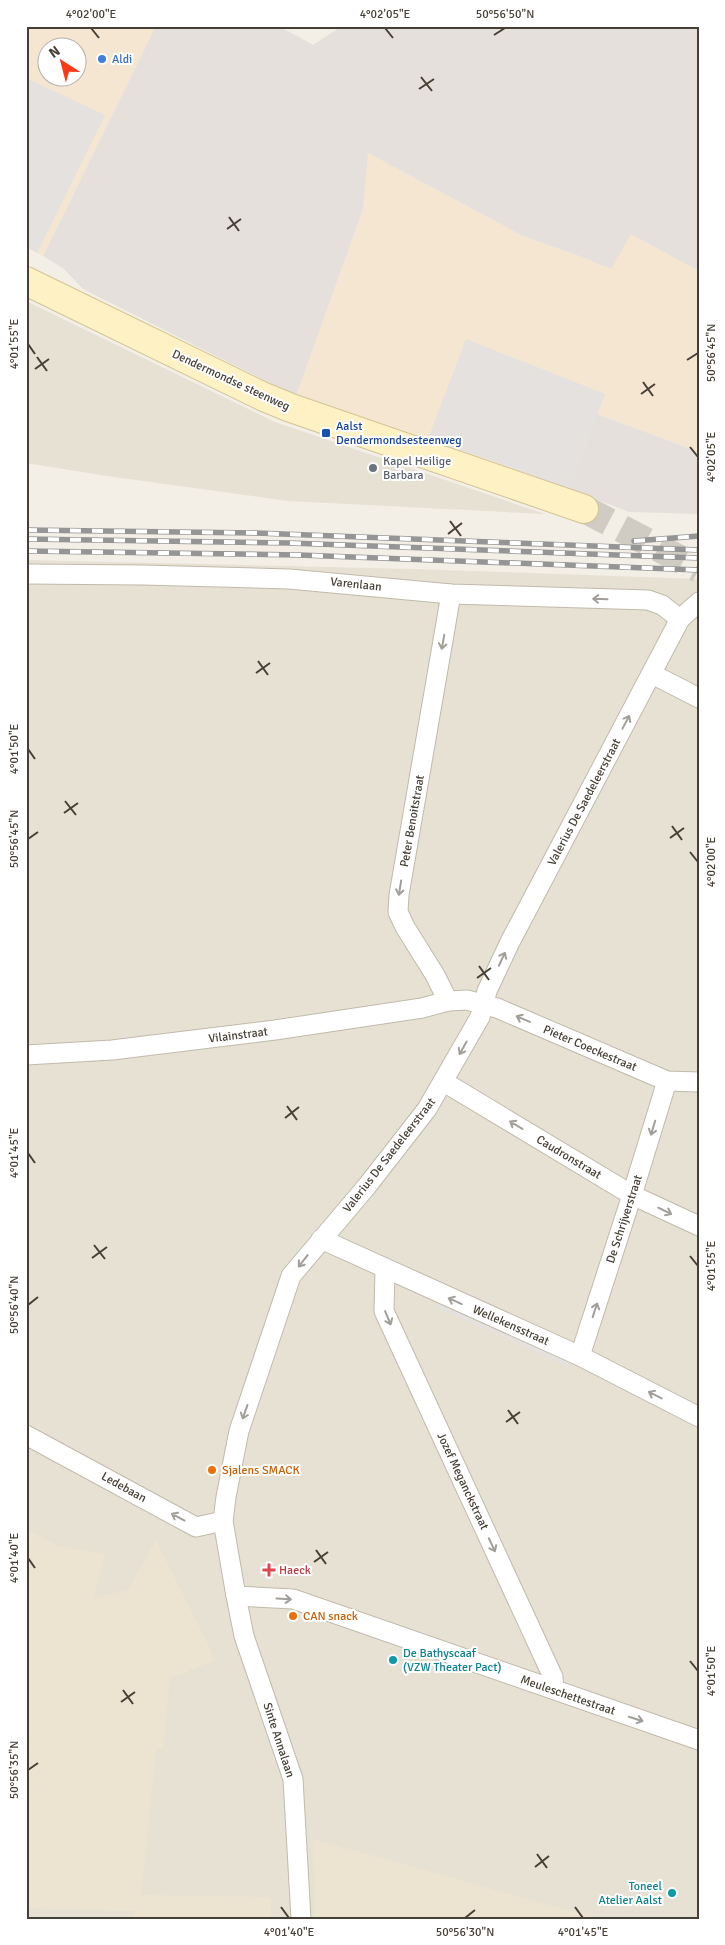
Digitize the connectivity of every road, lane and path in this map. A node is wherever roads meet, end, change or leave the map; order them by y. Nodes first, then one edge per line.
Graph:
1 (26, 281) edge
2 (584, 509) tunnel mouth
3 (26, 574) edge
4 (451, 594) junction
5 (699, 602) edge
6 (680, 619) junction
7 (652, 674) junction
8 (699, 698) edge
9 (448, 1001) junction
10 (483, 1004) junction
11 (26, 1055) edge
12 (667, 1081) junction
13 (444, 1082) junction
14 (699, 1082) edge
15 (632, 1195) junction
16 (699, 1226) edge
17 (321, 1239) junction
18 (386, 1270) junction
19 (580, 1356) junction
20 (699, 1417) edge
21 (26, 1435) edge
22 (223, 1521) junction
23 (236, 1596) junction
24 (554, 1689) junction
25 (697, 1733) edge
26 (301, 1919) edge

1 - 2 street, Dendermondse steenweg
3 - 4 street, Varenlaan
6 -> 4 street, Varenlaan
4 -> 9 street, Peter Benoitstraat
5 - 6 street, Valerius De Saedeleerstraat
6 - 7 street, Valerius De Saedeleerstraat
7 - 8 street
10 -> 7 street, Valerius De Saedeleerstraat
9 - 10 street
9 - 11 street, Vilainstraat
12 -> 10 street, Pieter Coeckestraat
10 -> 13 street, Valerius De Saedeleerstraat
12 - 14 street, Pieter Coeckestraat
12 -> 15 street, De Schrijverstraat
15 -> 13 street, Caudronstraat
13 - 17 street, Valerius De Saedeleerstraat
15 -> 16 street, Caudronstraat
19 -> 15 street, De Schrijverstraat
17 - 18 street, Wellekensstraat
17 -> 22 street, Valerius De Saedeleerstraat
19 -> 18 street, Wellekensstraat
18 -> 24 street, Jozef Meganckstraat
20 -> 19 street, Wellekensstraat
22 -> 21 street, Ledebaan
22 - 23 street, Valerius De Saedeleerstraat
23 -> 24 street, Meuleschettestraat
23 - 26 street, Sinte Annalaan
24 -> 25 street, Meuleschettestraat

